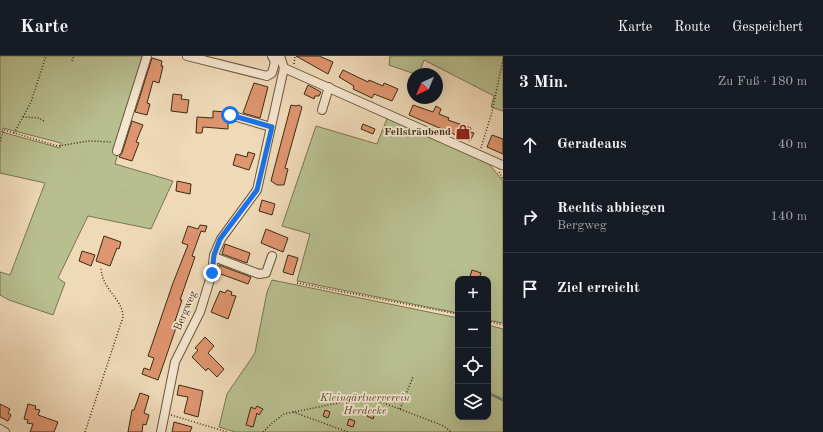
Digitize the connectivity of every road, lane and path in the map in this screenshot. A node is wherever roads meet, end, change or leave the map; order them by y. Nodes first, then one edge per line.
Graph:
1 (46, 56) edge
2 (74, 56) edge
3 (147, 56) edge
4 (188, 56) edge
5 (272, 56) edge
6 (280, 56) edge
7 (503, 59) edge
8 (72, 61) dead end
9 (284, 68) junction
10 (329, 87) junction
11 (322, 110) dead end
12 (230, 115) dead end
13 (23, 117) junction
14 (44, 121) dead end
15 (272, 127) junction
16 (14, 132) junction
17 (0, 142) edge
18 (120, 142) junction
19 (117, 151) dead end
20 (479, 155) junction
21 (503, 168) edge
22 (501, 176) dead end
23 (272, 256) dead end
24 (214, 257) junction
25 (101, 268) dead end
26 (297, 284) dead end
27 (455, 313) edge
28 (491, 322) edge
29 (503, 325) edge
30 (413, 377) dead end
31 (400, 410) junction
32 (291, 412) junction
33 (166, 413) junction
34 (0, 429) edge
35 (5, 432) edge
36 (85, 432) edge
37 (161, 432) edge
38 (227, 432) edge
39 (263, 432) edge
40 (348, 432) edge
41 (450, 432) edge

1 - 13 path
2 - 8 path
3 - 18 street
4 - 5 street
6 - 9 street, Bergweg
7 - 20 path
9 - 10 street
9 - 15 street, Bergweg
10 - 11 street
10 - 20 street
12 - 15 street
13 - 14 path
13 - 16 path
15 - 24 street, Bergweg
16 - 17 path
16 - 18 path
18 - 19 street
20 - 21 street
21 - 22 path
23 - 24 street
24 - 33 street, Bergweg
25 - 36 path
26 - 27 path
28 - 29 path
30 - 31 path
31 - 32 path
31 - 41 path
32 - 39 path
32 - 40 path
33 - 37 street, Bergweg
33 - 38 path
34 - 35 street

